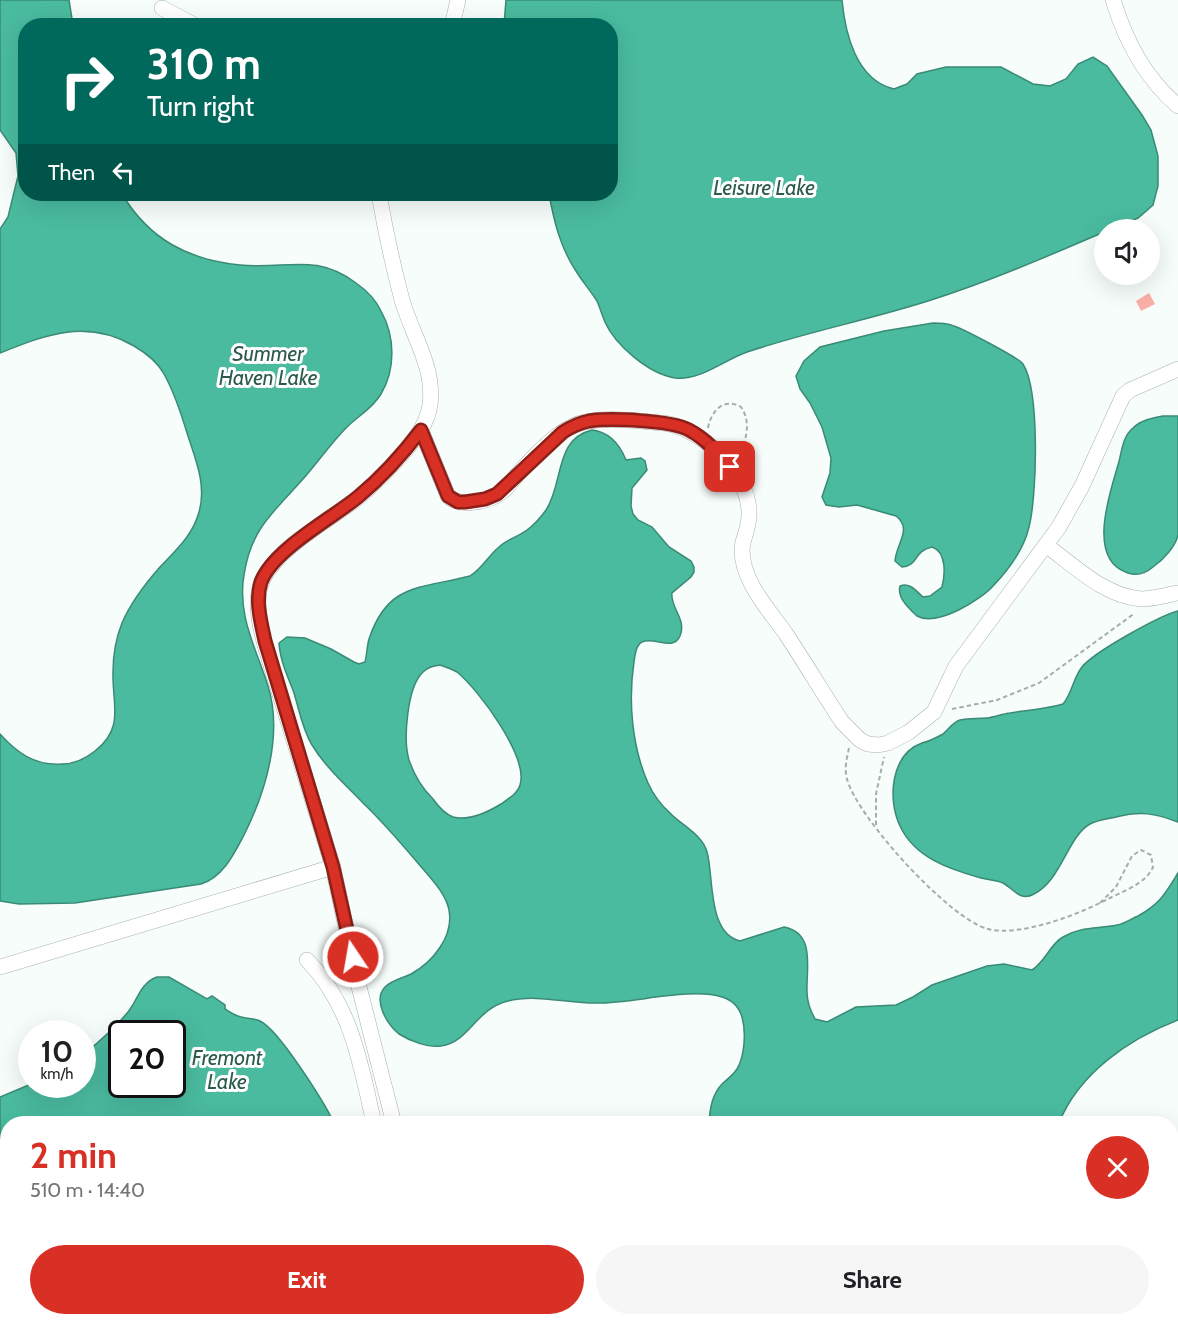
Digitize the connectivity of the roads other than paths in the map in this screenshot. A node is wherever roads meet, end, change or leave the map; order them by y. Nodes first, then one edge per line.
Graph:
1 (458, 0) edge
2 (1113, 0) edge
3 (162, 4) edge
4 (184, 18) edge
5 (454, 18) edge
6 (1178, 106) edge
7 (381, 201) edge
8 (1178, 369) edge
9 (421, 430) junction
10 (1047, 546) junction
11 (1178, 593) edge
12 (333, 867) junction
13 (307, 960) dead end
14 (0, 967) edge
15 (372, 1116) edge
16 (392, 1116) edge

1 - 5 street
2 - 6 street
3 - 4 street
7 - 9 street
8 - 10 street
9 - 10 street
9 - 12 street
10 - 11 street
12 - 14 street
12 - 16 street
13 - 15 street

